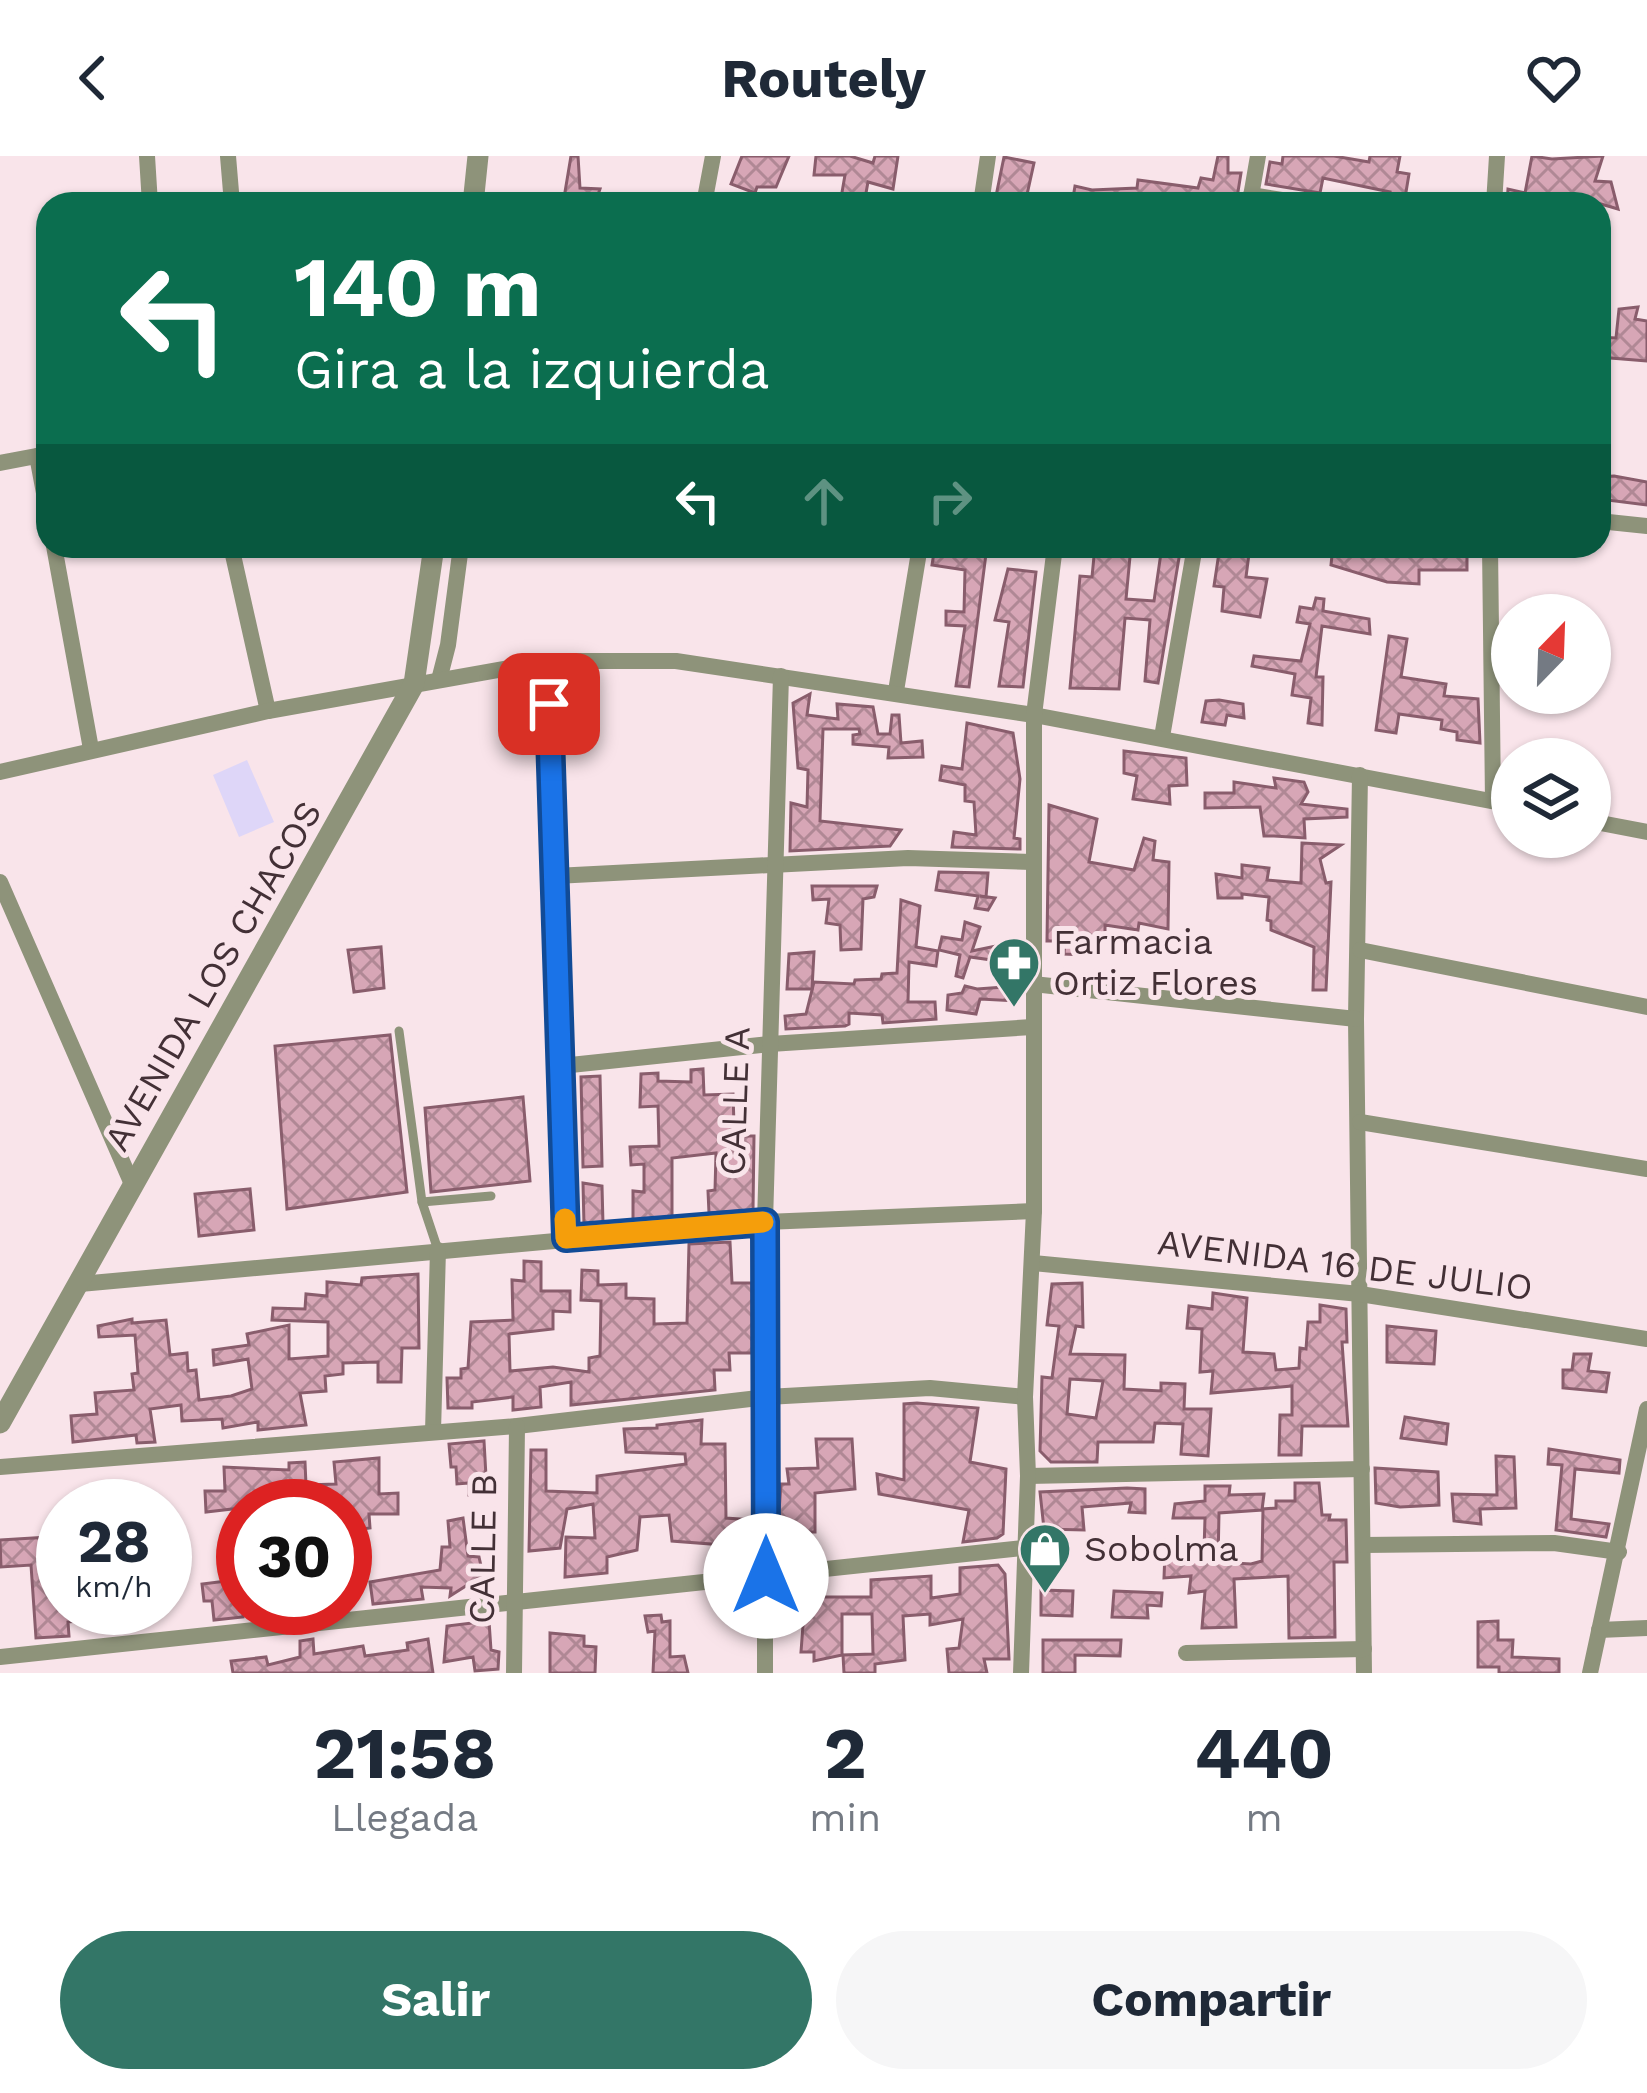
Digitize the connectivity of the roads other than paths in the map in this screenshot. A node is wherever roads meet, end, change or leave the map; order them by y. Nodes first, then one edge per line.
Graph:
1 (147, 156) edge
2 (228, 156) edge
3 (478, 156) edge
4 (713, 156) edge
5 (988, 156) edge
6 (1258, 156) edge
7 (1497, 156) edge
8 (149, 192) edge
9 (231, 192) edge
10 (474, 192) edge
11 (706, 192) edge
12 (983, 192) edge
13 (1251, 192) edge
14 (1495, 192) edge
15 (36, 456) edge
16 (0, 463) edge
17 (1611, 522) edge
18 (1647, 526) edge
19 (56, 558) edge
20 (234, 558) edge
21 (432, 558) edge
22 (459, 558) edge
23 (918, 558) edge
24 (1054, 558) edge
25 (1193, 558) edge
26 (1491, 558) edge
27 (548, 661) junction
28 (781, 676) junction
29 (439, 680) junction
30 (414, 684) junction
31 (896, 692) junction
32 (268, 711) junction
33 (1034, 715) junction
34 (1162, 737) junction
35 (1500, 738) edge
36 (91, 749) junction
37 (0, 772) edge
38 (1360, 775) junction
39 (1491, 801) edge
40 (1611, 824) edge
41 (1647, 832) edge
42 (1032, 862) junction
43 (776, 866) junction
44 (555, 876) junction
45 (0, 882) edge
46 (1360, 950) junction
47 (1034, 985) junction
48 (1647, 1007) edge
49 (1357, 1019) junction
50 (1032, 1027) junction
51 (399, 1030) dead end
52 (770, 1044) junction
53 (561, 1066) junction
54 (1360, 1122) junction
55 (1647, 1169) edge
56 (132, 1184) junction
57 (491, 1196) dead end
58 (422, 1202) junction
59 (1034, 1210) junction
60 (765, 1222) junction
61 (566, 1238) junction
62 (438, 1250) junction
63 (1033, 1263) junction
64 (80, 1284) junction
65 (1360, 1294) junction
66 (1647, 1339) edge
67 (1025, 1396) junction
68 (767, 1397) junction
69 (1647, 1409) edge
70 (1, 1419) edge
71 (517, 1426) junction
72 (433, 1432) junction
73 (0, 1467) edge
74 (1362, 1469) junction
75 (1028, 1476) junction
76 (1363, 1545) junction
77 (1023, 1548) junction
78 (1619, 1552) junction
79 (766, 1576) junction
80 (516, 1603) junction
81 (1647, 1628) edge
82 (1599, 1630) junction
83 (1364, 1649) junction
84 (1186, 1653) dead end
85 (0, 1657) edge
86 (514, 1673) edge
87 (765, 1673) edge
88 (1022, 1673) edge
89 (1364, 1673) edge
90 (1590, 1673) edge

1 - 8 street
2 - 9 street
3 - 10 street
4 - 11 street
5 - 12 street
6 - 13 street
7 - 14 street
15 - 16 street
17 - 18 street
19 - 36 street
20 - 32 street
21 - 30 street, AVENIDA LOS CHACOS
22 - 29 street
23 - 31 street
24 - 33 street
25 - 34 street
26 - 35 street
27 - 28 street
27 - 29 street
27 - 44 street
28 - 31 street
28 - 43 street, CALLE A
29 - 30 street
30 - 32 street
30 - 56 street, AVENIDA LOS CHACOS
31 - 33 street
32 - 36 street
33 - 34 street
33 - 42 street
34 - 38 street
36 - 37 street
38 - 39 street
38 - 46 street
40 - 41 street
42 - 43 street
42 - 47 street
43 - 44 street
43 - 52 street, CALLE A
44 - 53 street
45 - 56 street
46 - 48 street
46 - 49 street
47 - 49 street
47 - 50 street
49 - 54 street
50 - 52 street
50 - 59 street
51 - 58 lane
52 - 53 street
52 - 60 street, CALLE A
53 - 61 street
54 - 55 street
54 - 65 street
56 - 64 street, AVENIDA LOS CHACOS
57 - 58 lane
58 - 62 lane
59 - 60 street
59 - 63 street
60 - 61 street
60 - 68 street, CALLE A
61 - 62 street
62 - 64 street
62 - 72 street
63 - 65 street, AVENIDA 16 DE JULIO
63 - 67 street
64 - 70 street, AVENIDA LOS CHACOS
65 - 66 street, AVENIDA 16 DE JULIO
65 - 74 street
67 - 68 street
67 - 75 street
68 - 71 street
68 - 79 street, CALLE A
69 - 78 street
71 - 72 street
71 - 80 street, CALLE B
72 - 73 street
74 - 75 street
74 - 76 street
75 - 77 street
76 - 78 street
76 - 83 street
77 - 79 street
77 - 88 street
78 - 82 street
79 - 80 street
79 - 87 street, CALLE A
80 - 85 street
80 - 86 street, CALLE B
81 - 82 street
82 - 90 street
83 - 84 street
83 - 89 street

